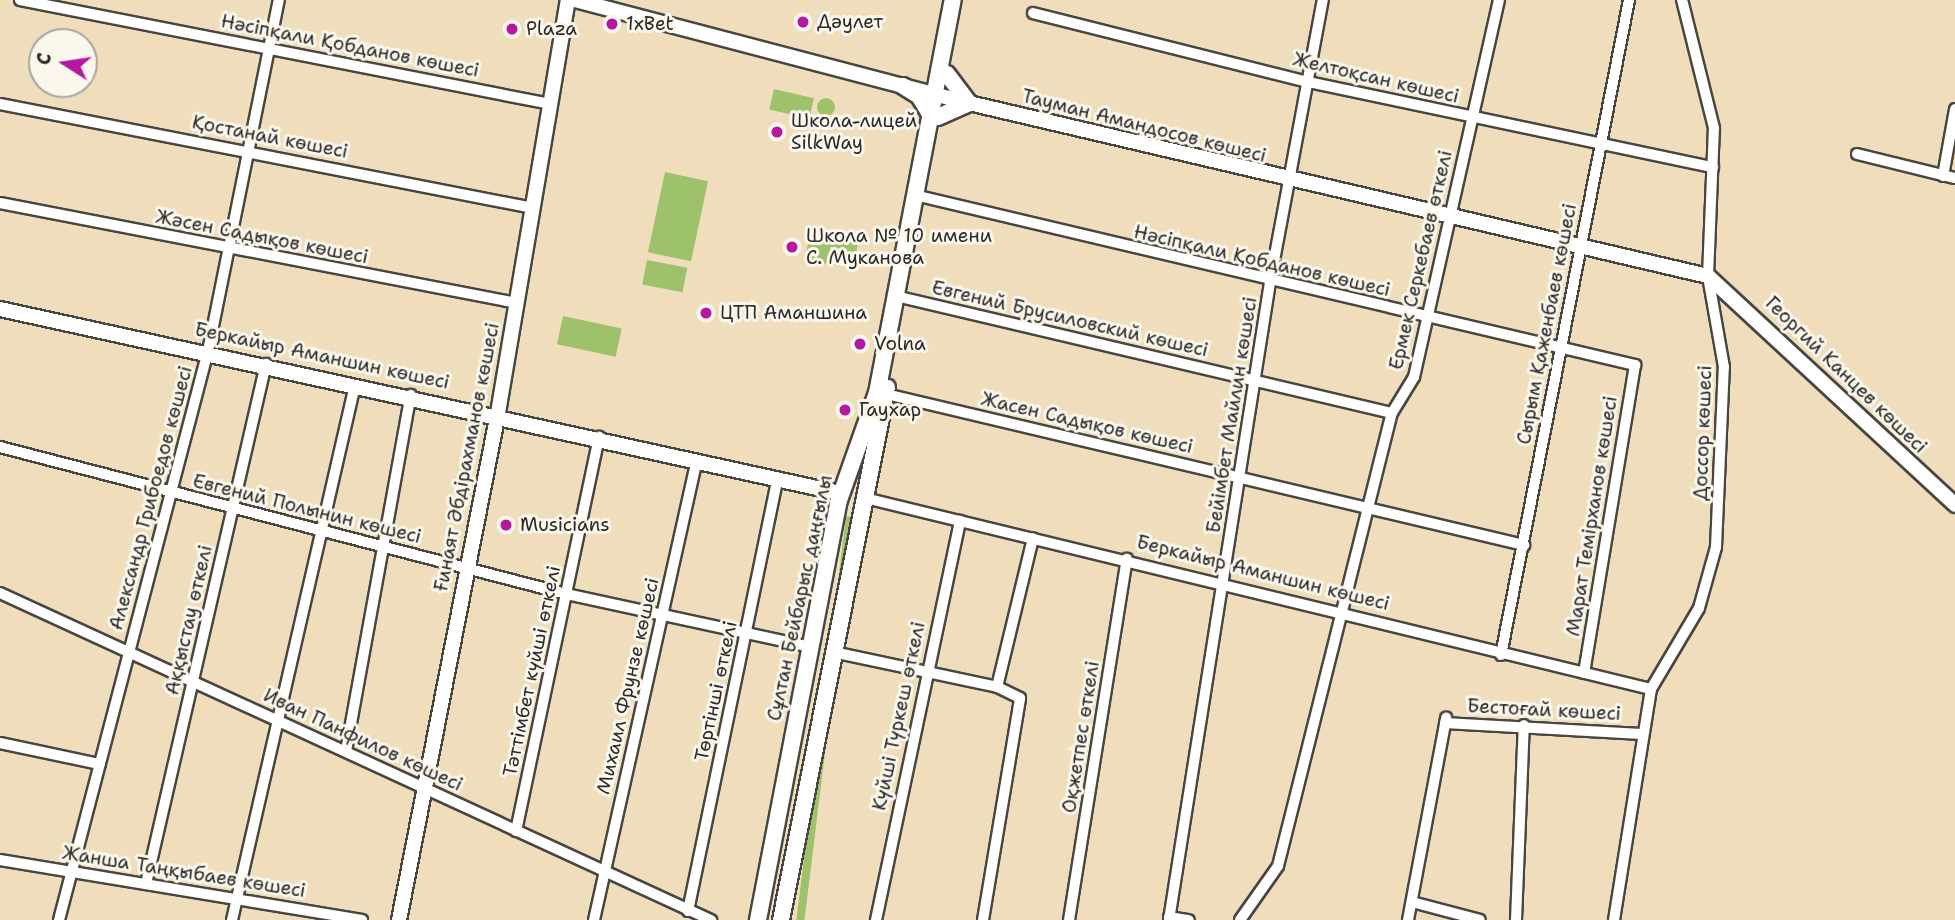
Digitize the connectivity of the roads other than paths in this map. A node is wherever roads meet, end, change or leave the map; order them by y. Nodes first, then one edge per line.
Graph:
1 (20, 0) edge
2 (279, 0) edge
3 (568, 0) edge
4 (575, 0) edge
5 (953, 0) edge
6 (961, 0) edge
7 (1323, 0) edge
8 (1499, 0) edge
9 (1629, 0) edge
10 (1682, 0) edge
11 (1033, 13) dead end
12 (270, 46) junction
13 (943, 73) junction
14 (1308, 82) junction
15 (903, 86) junction
16 (939, 95) junction
17 (969, 103) junction
18 (0, 104) edge
19 (550, 104) junction
20 (1955, 109) edge
21 (935, 117) junction
22 (1472, 117) junction
23 (1599, 145) junction
24 (248, 150) junction
25 (1857, 154) dead end
26 (1713, 167) junction
27 (1943, 176) junction
28 (1955, 178) edge
29 (1288, 180) junction
30 (923, 197) junction
31 (0, 203) edge
32 (533, 208) junction
33 (1451, 216) junction
34 (1581, 247) junction
35 (230, 249) junction
36 (1708, 276) junction
37 (1270, 282) junction
38 (904, 298) junction
39 (517, 303) junction
40 (0, 309) edge
41 (1429, 318) junction
42 (1558, 347) junction
43 (208, 351) junction
44 (266, 365) junction
45 (1635, 365) joint
46 (1255, 380) junction
47 (355, 384) junction
48 (886, 394) junction
49 (411, 395) junction
50 (498, 413) junction
51 (1392, 413) junction
52 (599, 437) junction
53 (0, 447) edge
54 (697, 460) junction
55 (848, 471) junction
56 (868, 474) junction
57 (1239, 477) junction
58 (778, 478) junction
59 (171, 492) junction
60 (839, 493) junction
61 (865, 498) junction
62 (1371, 505) junction
63 (1955, 505) edge
64 (233, 508) junction
65 (960, 521) junction
66 (323, 531) junction
67 (1033, 538) junction
68 (1524, 545) junction
69 (383, 546) junction
70 (1127, 559) junction
71 (465, 567) junction
72 (1224, 585) junction
73 (0, 593) edge
74 (566, 594) junction
75 (1343, 612) junction
76 (662, 615) junction
77 (746, 633) junction
78 (811, 647) junction
79 (833, 652) junction
80 (129, 653) junction
81 (1502, 654) junction
82 (924, 672) junction
83 (1584, 673) junction
84 (193, 680) junction
85 (997, 687) junction
86 (1651, 689) junction
87 (276, 719) junction
88 (1524, 725) junction
89 (1641, 734) junction
90 (0, 743) edge
91 (346, 751) junction
92 (100, 764) junction
93 (423, 786) junction
94 (516, 831) junction
95 (0, 860) edge
96 (71, 872) junction
97 (605, 873) junction
98 (146, 884) junction
99 (236, 895) junction
100 (1412, 902) junction
101 (688, 911) junction
102 (1169, 918) edge
103 (59, 920) edge
104 (232, 920) edge
105 (362, 920) edge
106 (399, 920) edge
107 (594, 920) edge
108 (711, 920) edge
109 (758, 920) edge
110 (781, 920) edge
111 (876, 920) edge
112 (983, 920) edge
113 (1069, 920) edge
114 (1189, 920) edge
115 (1240, 920) edge
116 (1408, 920) edge
117 (1480, 920) edge
118 (1516, 920) edge
119 (1614, 920) edge

1 - 12 street, Нәсіпқали Қобданов көшесі
2 - 12 street, Александр Грибоедов көшесі
3 - 19 street, Ғинаят Әбдірахманов көшесі
4 - 15 street, Тауман Амандосов көшесі
5 - 13 main road, Сұлтан Бейбарыс даңғылы
6 - 13 main road, Сұлтан Бейбарыс даңғылы
7 - 14 street, Бейімбет Майлин көшесі
8 - 22 street, Ермек Серкебаев өткелі
9 - 23 street, Сырым Қаженбаев көшесі
10 - 26 street, Доссор көшесі
11 - 14 street, Желтоқсан көшесі
12 - 19 street, Нәсіпқали Қобданов көшесі
12 - 24 street, Александр Грибоедов көшесі
13 - 15 main road
13 - 16 main road, Сұлтан Бейбарыс даңғылы
13 - 17 main road
14 - 22 street, Желтоқсан көшесі
14 - 29 street, Бейімбет Майлин көшесі
15 - 16 street, Тауман Амандосов көшесі
15 - 21 main road
16 - 17 street, Тауман Амандосов көшесі
16 - 21 main road, Сұлтан Бейбарыс даңғылы
17 - 21 main road
17 - 29 street, Тауман Амандосов көшесі
18 - 24 street, Қостанай көшесі
19 - 32 street, Ғинаят Әбдірахманов көшесі
20 - 27 street
21 - 30 main road, Сұлтан Бейбарыс даңғылы
21 - 55 main road, Сұлтан Бейбарыс даңғылы
22 - 23 street, Желтоқсан көшесі
22 - 33 street, Ермек Серкебаев өткелі
23 - 26 street, Желтоқсан көшесі
23 - 34 street, Сырым Қаженбаев көшесі
24 - 32 street, Қостанай көшесі
24 - 35 street, Александр Грибоедов көшесі
25 - 27 street
26 - 36 street, Доссор көшесі
27 - 28 street
29 - 33 street, Тауман Амандосов көшесі
29 - 37 street, Бейімбет Майлин көшесі
30 - 37 street, Нәсіпқали Қобданов көшесі
30 - 38 main road, Сұлтан Бейбарыс даңғылы
31 - 35 street, Жәсен Садықов көшесі
32 - 39 street, Ғинаят Әбдірахманов көшесі
33 - 34 street, Тауман Амандосов көшесі
33 - 41 street, Ермек Серкебаев өткелі
34 - 36 street, Тауман Амандосов көшесі
34 - 42 street, Сырым Қаженбаев көшесі
35 - 39 street, Жәсен Садықов көшесі
35 - 43 street, Александр Грибоедов көшесі
36 - 63 street, Георгий Канцев көшесі
36 - 86 street, Доссор көшесі
37 - 41 street, Нәсіпқали Қобданов көшесі
37 - 46 street, Бейімбет Майлин көшесі
38 - 46 street, Евгений Брусиловский көшесі
38 - 48 main road, Сұлтан Бейбарыс даңғылы
39 - 50 street, Ғинаят Әбдірахманов көшесі
40 - 43 street, Беркайыр Аманшин көшесі
41 - 42 street, Нәсіпқали Қобданов көшесі
41 - 51 street, Ермек Серкебаев өткелі
42 - 45 street, Нәсіпқали Қобданов көшесі
42 - 68 street, Сырым Қаженбаев көшесі
43 - 44 street, Беркайыр Аманшин көшесі
43 - 59 street, Александр Грибоедов көшесі
44 - 47 street, Беркайыр Аманшин көшесі
44 - 64 street, Аққыстау өткелі
45 - 83 street, Марат Темірханов көшесі
46 - 51 street, Евгений Брусиловский көшесі
46 - 57 street, Бейімбет Майлин көшесі
47 - 49 street, Беркайыр Аманшин көшесі
47 - 66 street
48 - 56 main road, Сұлтан Бейбарыс даңғылы
48 - 57 street, Жасен Садықов көшесі
49 - 50 street, Беркайыр Аманшин көшесі
49 - 69 street
50 - 52 street, Беркайыр Аманшин көшесі
50 - 71 street, Ғинаят Әбдірахманов көшесі
51 - 62 street, Ермек Серкебаев өткелі
52 - 54 street, Беркайыр Аманшин көшесі
52 - 74 street, Тәттімбет күйші өткелі
53 - 59 street, Евгений Полынин көшесі
54 - 58 street, Беркайыр Аманшин көшесі
54 - 76 street, Михаил Фрунзе көшесі
55 - 56 main road
55 - 60 main road, Сұлтан Бейбарыс даңғылы
56 - 61 main road, Сұлтан Бейбарыс даңғылы
57 - 62 street, Жасен Садықов көшесі
57 - 72 street, Бейімбет Майлин көшесі
58 - 60 street, Беркайыр Аманшин көшесі
58 - 77 street, Төртінші өткелі
59 - 64 street, Евгений Полынин көшесі
59 - 80 street, Александр Грибоедов көшесі
60 - 78 main road, Сұлтан Бейбарыс даңғылы
61 - 65 street, Беркайыр Аманшин көшесі
61 - 79 main road, Сұлтан Бейбарыс даңғылы
62 - 68 street, Жасен Садықов көшесі
62 - 75 street, Ермек Серкебаев өткелі
64 - 66 street, Евгений Полынин көшесі
64 - 84 street, Аққыстау өткелі
65 - 67 street, Беркайыр Аманшин көшесі
65 - 82 street, Күйші Түркеш өткелі
66 - 69 street, Евгений Полынин көшесі
66 - 87 street
67 - 70 street, Беркайыр Аманшин көшесі
67 - 85 street
68 - 81 street, Сырым Қаженбаев көшесі
69 - 71 street, Евгений Полынин көшесі
69 - 91 street
70 - 72 street, Беркайыр Аманшин көшесі
70 - 113 street, Оқжетпес өткелі
71 - 74 street, Евгений Полынин көшесі
71 - 93 street, Ғинаят Әбдірахманов көшесі
72 - 75 street, Беркайыр Аманшин көшесі
72 - 102 street, Бейімбет Майлин көшесі
73 - 80 street, Иван Панфилов көшесі
74 - 76 street, Евгений Полынин көшесі
74 - 94 street, Тәттімбет күйші өткелі
75 - 81 street, Беркайыр Аманшин көшесі
75 - 115 street, Ермек Серкебаев өткелі
76 - 77 street, Евгений Полынин көшесі
76 - 97 street, Михаил Фрунзе көшесі
77 - 78 street, Евгений Полынин көшесі
77 - 101 street, Төртінші өткелі
78 - 109 main road, Сұлтан Бейбарыс даңғылы
79 - 82 street
79 - 110 main road, Сұлтан Бейбарыс даңғылы
80 - 84 street, Иван Панфилов көшесі
80 - 92 street, Александр Грибоедов көшесі
81 - 83 street, Беркайыр Аманшин көшесі
82 - 85 street
82 - 111 street, Күйші Түркеш өткелі
83 - 86 street, Беркайыр Аманшин көшесі
84 - 87 street, Иван Панфилов көшесі
84 - 98 street, Аққыстау өткелі
85 - 112 street
86 - 89 street
87 - 91 street, Иван Панфилов көшесі
87 - 99 street
88 - 89 street, Бестоғай көшесі
88 - 100 street, Бестоғай көшесі
88 - 118 street
89 - 119 street
90 - 92 street
91 - 93 street, Иван Панфилов көшесі
92 - 96 street, Александр Грибоедов көшесі
93 - 94 street, Иван Панфилов көшесі
93 - 106 street, Ғинаят Әбдірахманов көшесі
94 - 97 street, Иван Панфилов көшесі
95 - 96 street, Жанша Таңқыбаев көшесі
96 - 98 street, Жанша Таңқыбаев көшесі
96 - 103 street, Александр Грибоедов көшесі
97 - 101 street, Иван Панфилов көшесі
97 - 107 street, Михаил Фрунзе көшесі
98 - 99 street, Жанша Таңқыбаев көшесі
99 - 104 street
99 - 105 street, Жанша Таңқыбаев көшесі
100 - 116 street
100 - 117 street
101 - 108 street, Иван Панфилов көшесі
102 - 114 street

